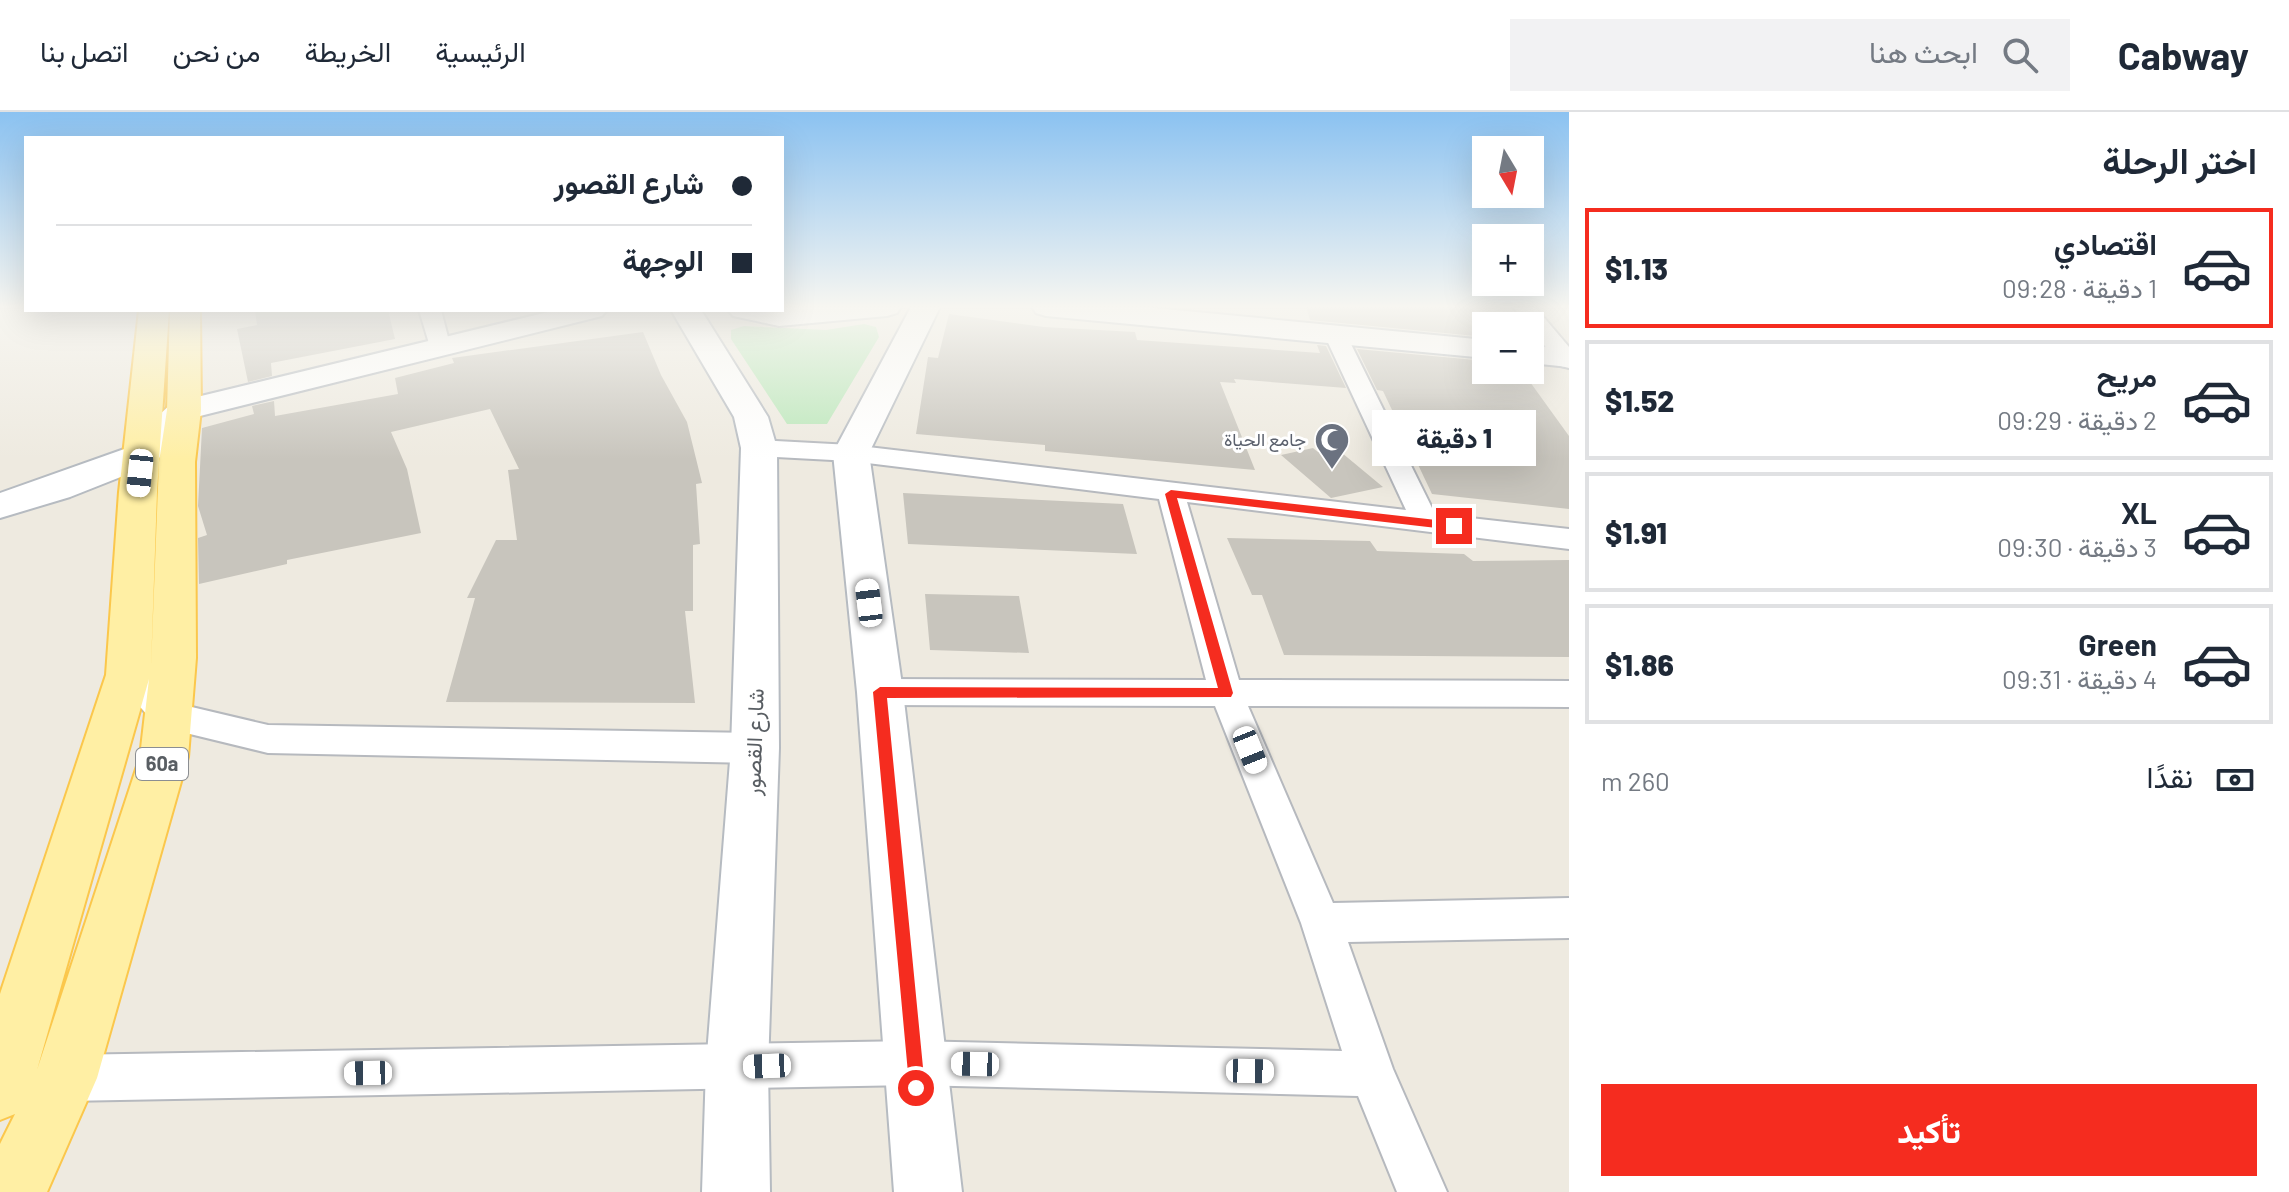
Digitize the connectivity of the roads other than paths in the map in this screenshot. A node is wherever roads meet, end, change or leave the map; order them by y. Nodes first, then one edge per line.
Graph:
1 (154, 357) edge
2 (185, 357) edge
3 (390, 357) edge
4 (715, 357) edge
5 (900, 357) edge
6 (1346, 357) edge
7 (184, 410) junction
8 (759, 448) junction
9 (851, 453) junction
10 (153, 470) junction
11 (1171, 494) junction
12 (0, 506) edge
13 (1426, 523) junction
14 (0, 534) edge
15 (1569, 539) edge
16 (128, 675) junction
17 (880, 692) junction
18 (1226, 693) junction
19 (1569, 694) edge
20 (169, 716) junction
21 (755, 748) junction
22 (1569, 918) edge
23 (1321, 923) junction
24 (913, 1063) junction
25 (737, 1067) junction
26 (1372, 1074) junction
27 (66, 1078) junction
28 (0, 1089) edge
29 (12, 1192) edge
30 (736, 1192) edge
31 (928, 1192) edge
32 (1422, 1192) edge

1 - 10 main road, 60a
2 - 7 main road, 60a
3 - 7 street
4 - 8 street, شارع القصور
5 - 9 street
6 - 13 street
7 - 10 main road, 60a
8 - 9 street
8 - 21 street, شارع القصور
9 - 11 street
9 - 17 street
10 - 12 street
10 - 14 street
10 - 16 main road, 60a
10 - 20 main road, 60a
11 - 13 street
11 - 18 street
13 - 15 street
16 - 20 street
16 - 28 main road, 60a
17 - 18 street
17 - 24 street
18 - 19 street
18 - 23 street
20 - 21 street
20 - 27 main road, 60a
21 - 25 street, شارع القصور
22 - 23 street
23 - 26 street
24 - 25 street
24 - 26 street
24 - 31 street
25 - 27 street
25 - 30 street, شارع القصور
26 - 32 street
27 - 29 main road, 60a

